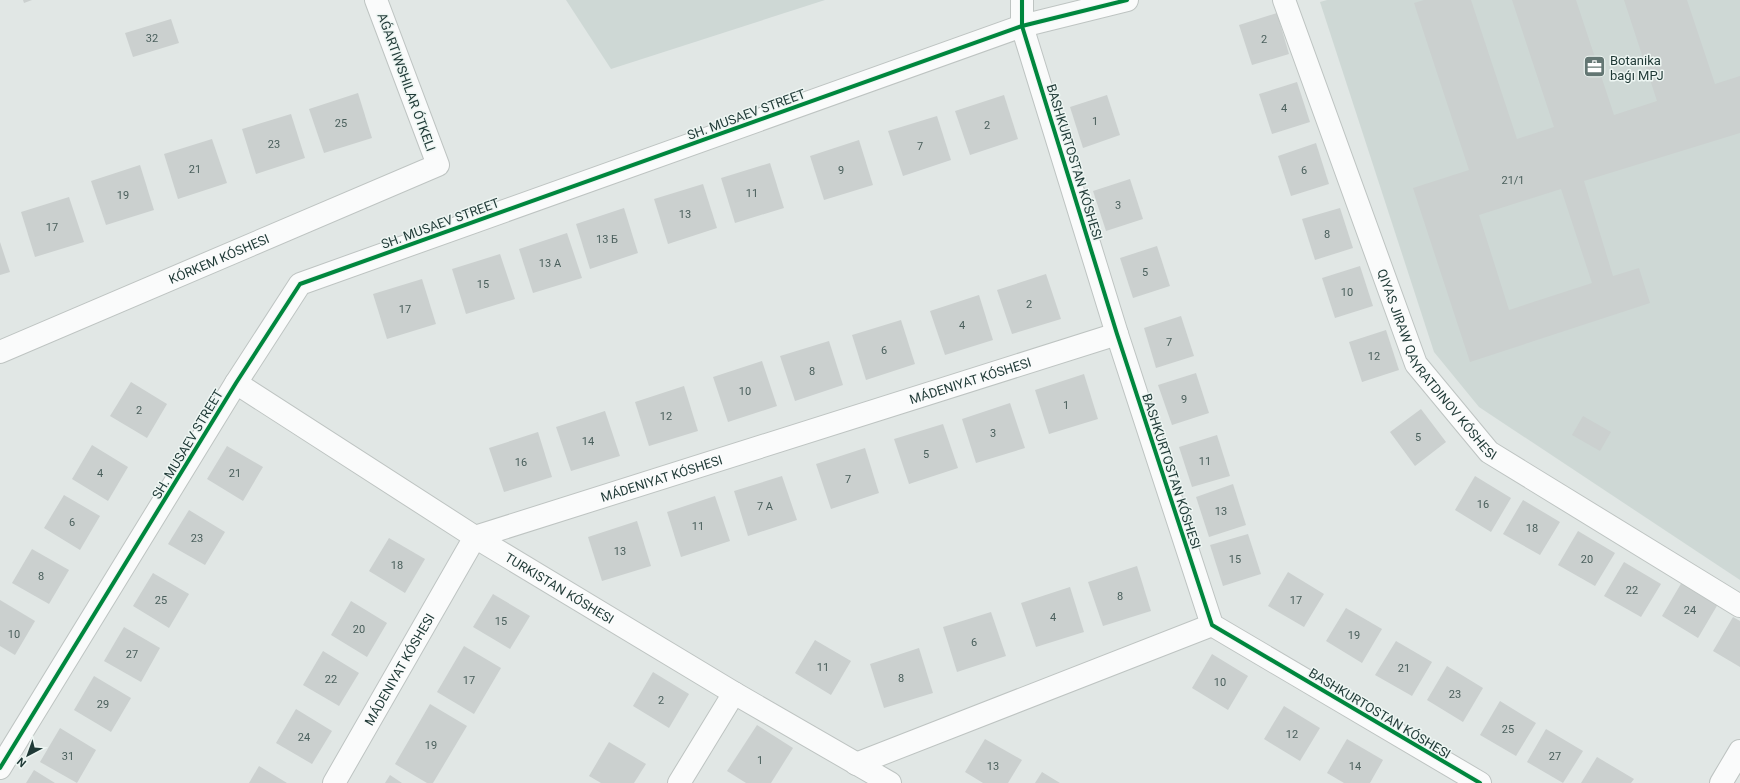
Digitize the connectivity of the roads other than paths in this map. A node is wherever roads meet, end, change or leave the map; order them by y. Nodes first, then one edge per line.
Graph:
1 (376, 0) edge
2 (1022, 0) edge
3 (1127, 0) edge
4 (1284, 0) edge
5 (1022, 26) junction
6 (1117, 334) junction
7 (0, 352) edge
8 (236, 382) junction
9 (475, 537) junction
10 (1740, 606) edge
11 (1212, 625) junction
12 (734, 693) junction
13 (1740, 751) edge
14 (856, 764) junction
15 (0, 768) edge
16 (334, 783) edge
17 (679, 783) edge
18 (890, 783) edge
19 (1480, 783) edge
20 (1721, 783) edge

1 - 7 street, KÓRKEM KÓSHESI
2 - 5 street, BASHKURTOSTAN KÓSHESI
3 - 5 street, SH. MUSAEV STREET
4 - 10 street
5 - 6 street, BASHKURTOSTAN KÓSHESI
5 - 8 street, SH. MUSAEV STREET
6 - 9 street, MÁDENIYAT KÓSHESI
6 - 11 street, BASHKURTOSTAN KÓSHESI
8 - 9 street, TURKISTAN KÓSHESI
8 - 15 street, SH. MUSAEV STREET
9 - 12 street, TURKISTAN KÓSHESI
9 - 16 street, MÁDENIYAT KÓSHESI
11 - 14 street
11 - 19 street, BASHKURTOSTAN KÓSHESI
12 - 14 street, TURKISTAN KÓSHESI
12 - 17 street
13 - 20 street
14 - 18 street, TURKISTAN KÓSHESI

